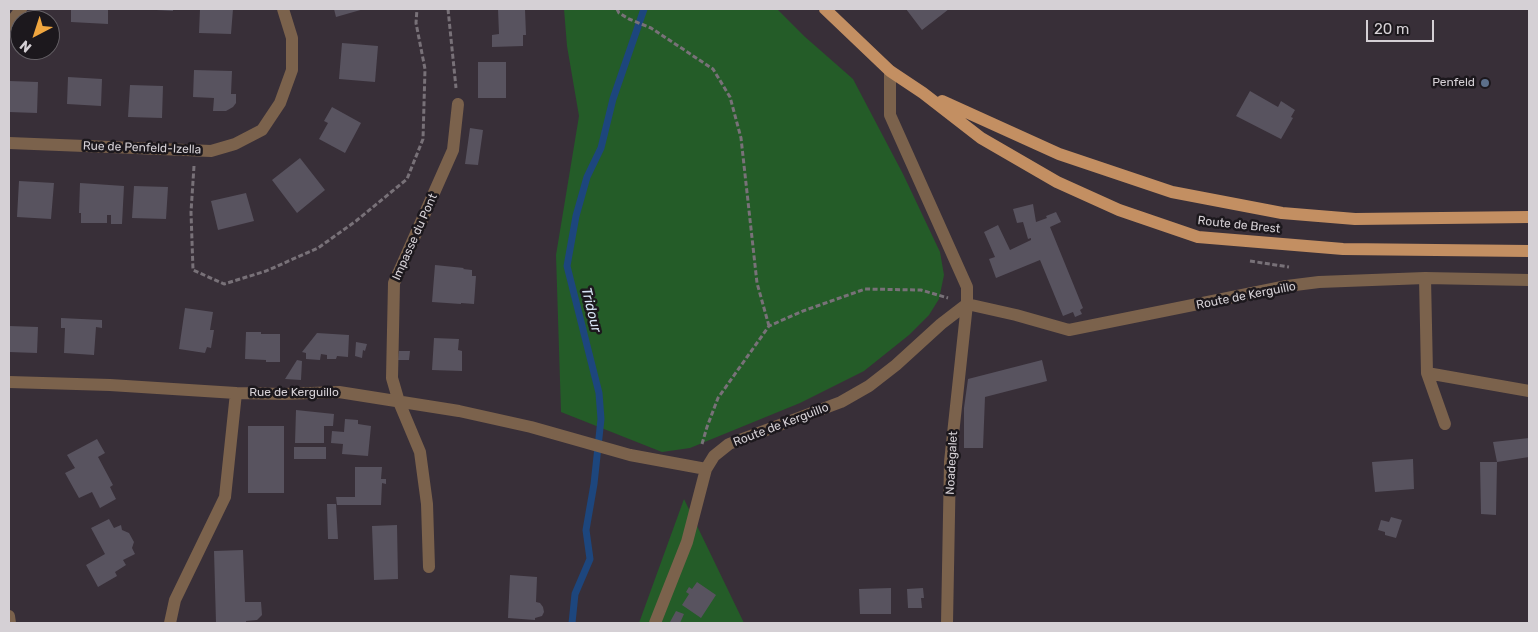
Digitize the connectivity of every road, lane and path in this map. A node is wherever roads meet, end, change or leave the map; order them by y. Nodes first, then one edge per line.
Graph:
1 (21, 9) edge
2 (283, 9) edge
3 (417, 9) edge
4 (448, 9) edge
5 (617, 9) edge
6 (824, 9) edge
7 (9, 25) edge
8 (890, 71) junction
9 (923, 93) junction
10 (458, 104) joint
11 (9, 143) edge
12 (195, 150) junction
13 (1529, 217) edge
14 (1529, 250) edge
15 (1425, 278) junction
16 (1529, 280) edge
17 (968, 304) junction
18 (768, 326) junction
19 (1427, 373) junction
20 (9, 382) edge
21 (1529, 391) edge
22 (236, 393) junction
23 (399, 402) junction
24 (1446, 424) dead end
25 (702, 468) junction
26 (429, 567) dead end
27 (9, 616) edge
28 (170, 622) edge
29 (10, 623) edge
30 (655, 623) edge
31 (948, 623) edge

1 - 7 street
2 - 12 street, Rue de Penfeld-Izella
3 - 12 path
4 - 10 path
5 - 18 path
6 - 8 main road, Route de Brest
8 - 9 main road, Route de Brest
8 - 17 street
9 - 13 main road, Route de Brest
9 - 14 main road, Route de Brest
10 - 23 street, Impasse du Pont
11 - 12 street, Rue de Penfeld-Izella
15 - 16 street, Route de Kerguillo
15 - 17 street, Route de Kerguillo
15 - 19 street
17 - 18 path
17 - 25 street, Route de Kerguillo
17 - 31 street, Noadegalet
18 - 25 path
19 - 21 street
19 - 24 street
20 - 22 street, Rue de Kerguillo
22 - 23 street, Rue de Kerguillo
22 - 28 street
23 - 25 street, Rue de Kerguillo
23 - 26 street, Impasse du Pont
25 - 30 street
27 - 29 street

